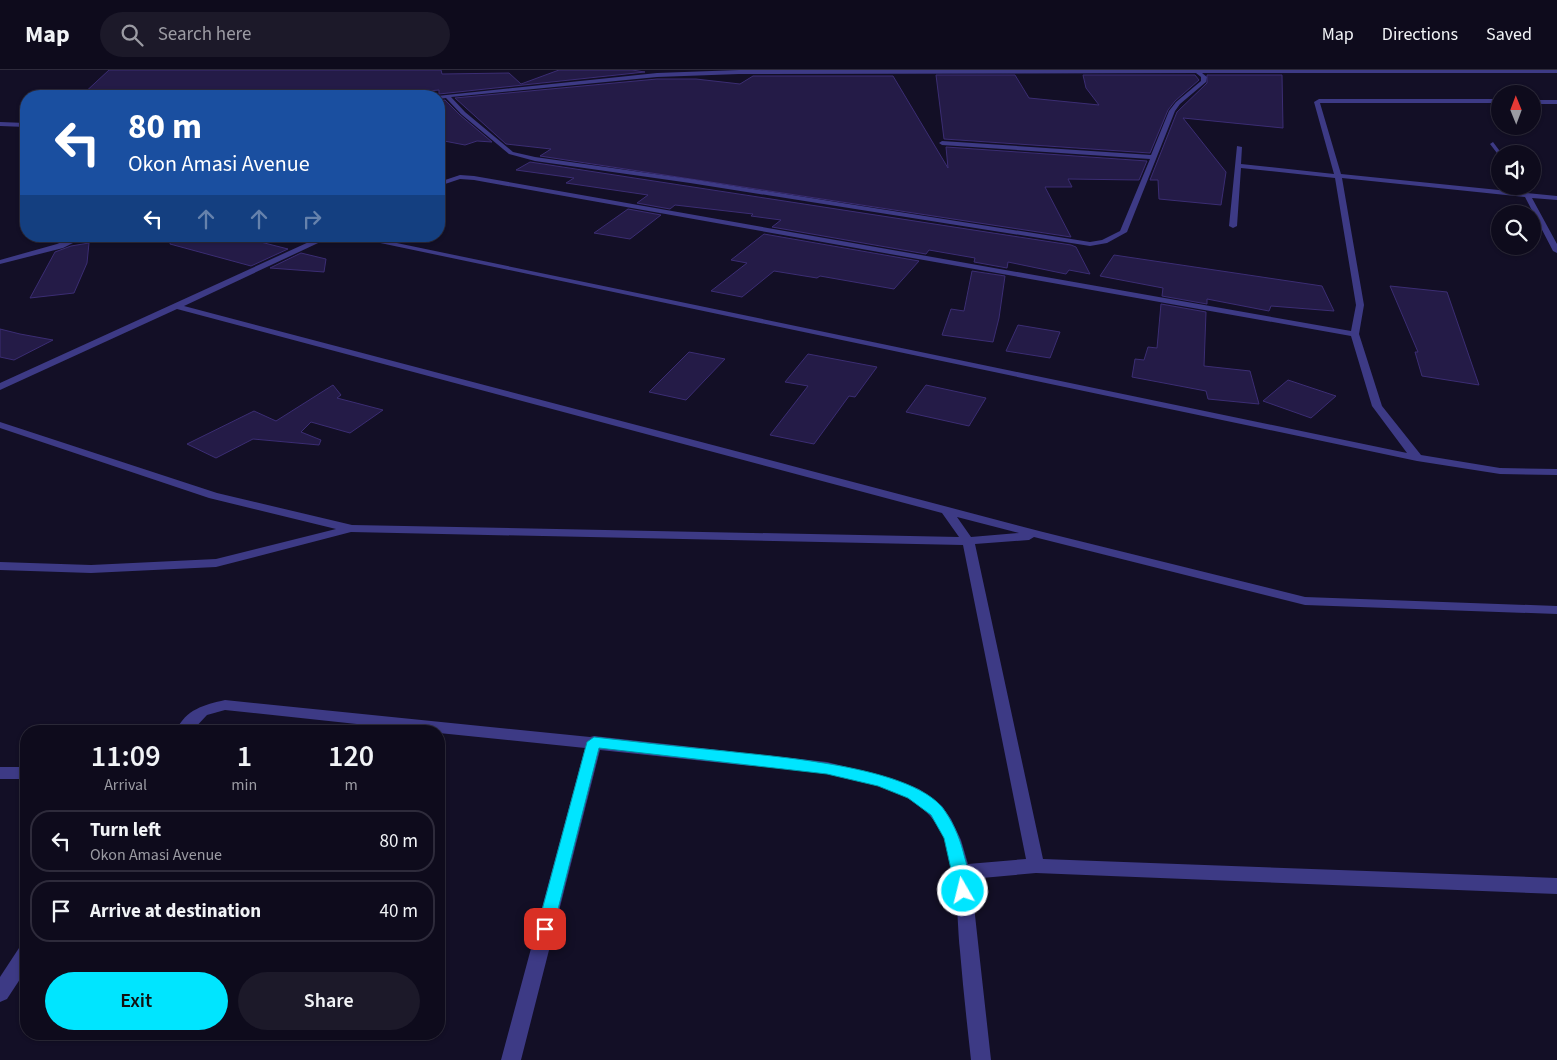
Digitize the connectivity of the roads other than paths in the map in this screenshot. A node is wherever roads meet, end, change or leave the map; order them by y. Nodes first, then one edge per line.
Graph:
1 (1196, 70) edge
2 (785, 71) edge
3 (1557, 71) edge
4 (447, 96) joint
5 (1491, 102) edge
6 (1541, 102) edge
7 (1557, 102) edge
8 (0, 124) edge
9 (20, 125) edge
10 (942, 143) dead end
11 (1239, 147) dead end
12 (1152, 157) junction
13 (1238, 166) junction
14 (1338, 176) junction
15 (445, 182) edge
16 (1491, 191) edge
17 (1526, 195) edge
18 (1533, 195) edge
19 (1557, 198) edge
20 (1233, 226) dead end
21 (69, 242) edge
22 (316, 242) edge
23 (380, 242) edge
24 (1557, 251) edge
25 (0, 262) edge
26 (175, 306) junction
27 (1355, 334) junction
28 (0, 387) edge
29 (0, 425) edge
30 (1417, 458) junction
31 (1557, 472) edge
32 (947, 511) junction
33 (352, 528) junction
34 (1040, 535) junction
35 (968, 541) junction
36 (0, 566) edge
37 (1557, 610) edge
38 (189, 725) edge
39 (424, 725) edge
40 (445, 727) edge
41 (594, 742) junction
42 (0, 772) edge
43 (20, 773) edge
44 (1036, 866) junction
45 (961, 872) junction
46 (1557, 886) edge
47 (20, 963) edge
48 (0, 993) edge
49 (511, 1060) edge
50 (981, 1060) edge

1 - 2 street
1 - 3 street
1 - 12 street
2 - 4 street
4 - 12 street
5 - 14 street
6 - 7 street
8 - 9 street
10 - 12 street
11 - 13 street
13 - 14 street
13 - 20 street
14 - 16 street
14 - 27 street
15 - 27 street
17 - 24 street
18 - 19 street
21 - 25 street
22 - 26 street
23 - 30 street
26 - 28 street
26 - 32 street
27 - 30 street
29 - 33 street
30 - 31 street
32 - 34 street
32 - 35 street
33 - 35 street
33 - 36 street
34 - 35 street
34 - 37 street
35 - 44 street
38 - 39 street
40 - 41 street
41 - 45 street
41 - 49 street
42 - 43 street
44 - 45 street
44 - 46 street
45 - 50 street
47 - 48 street

